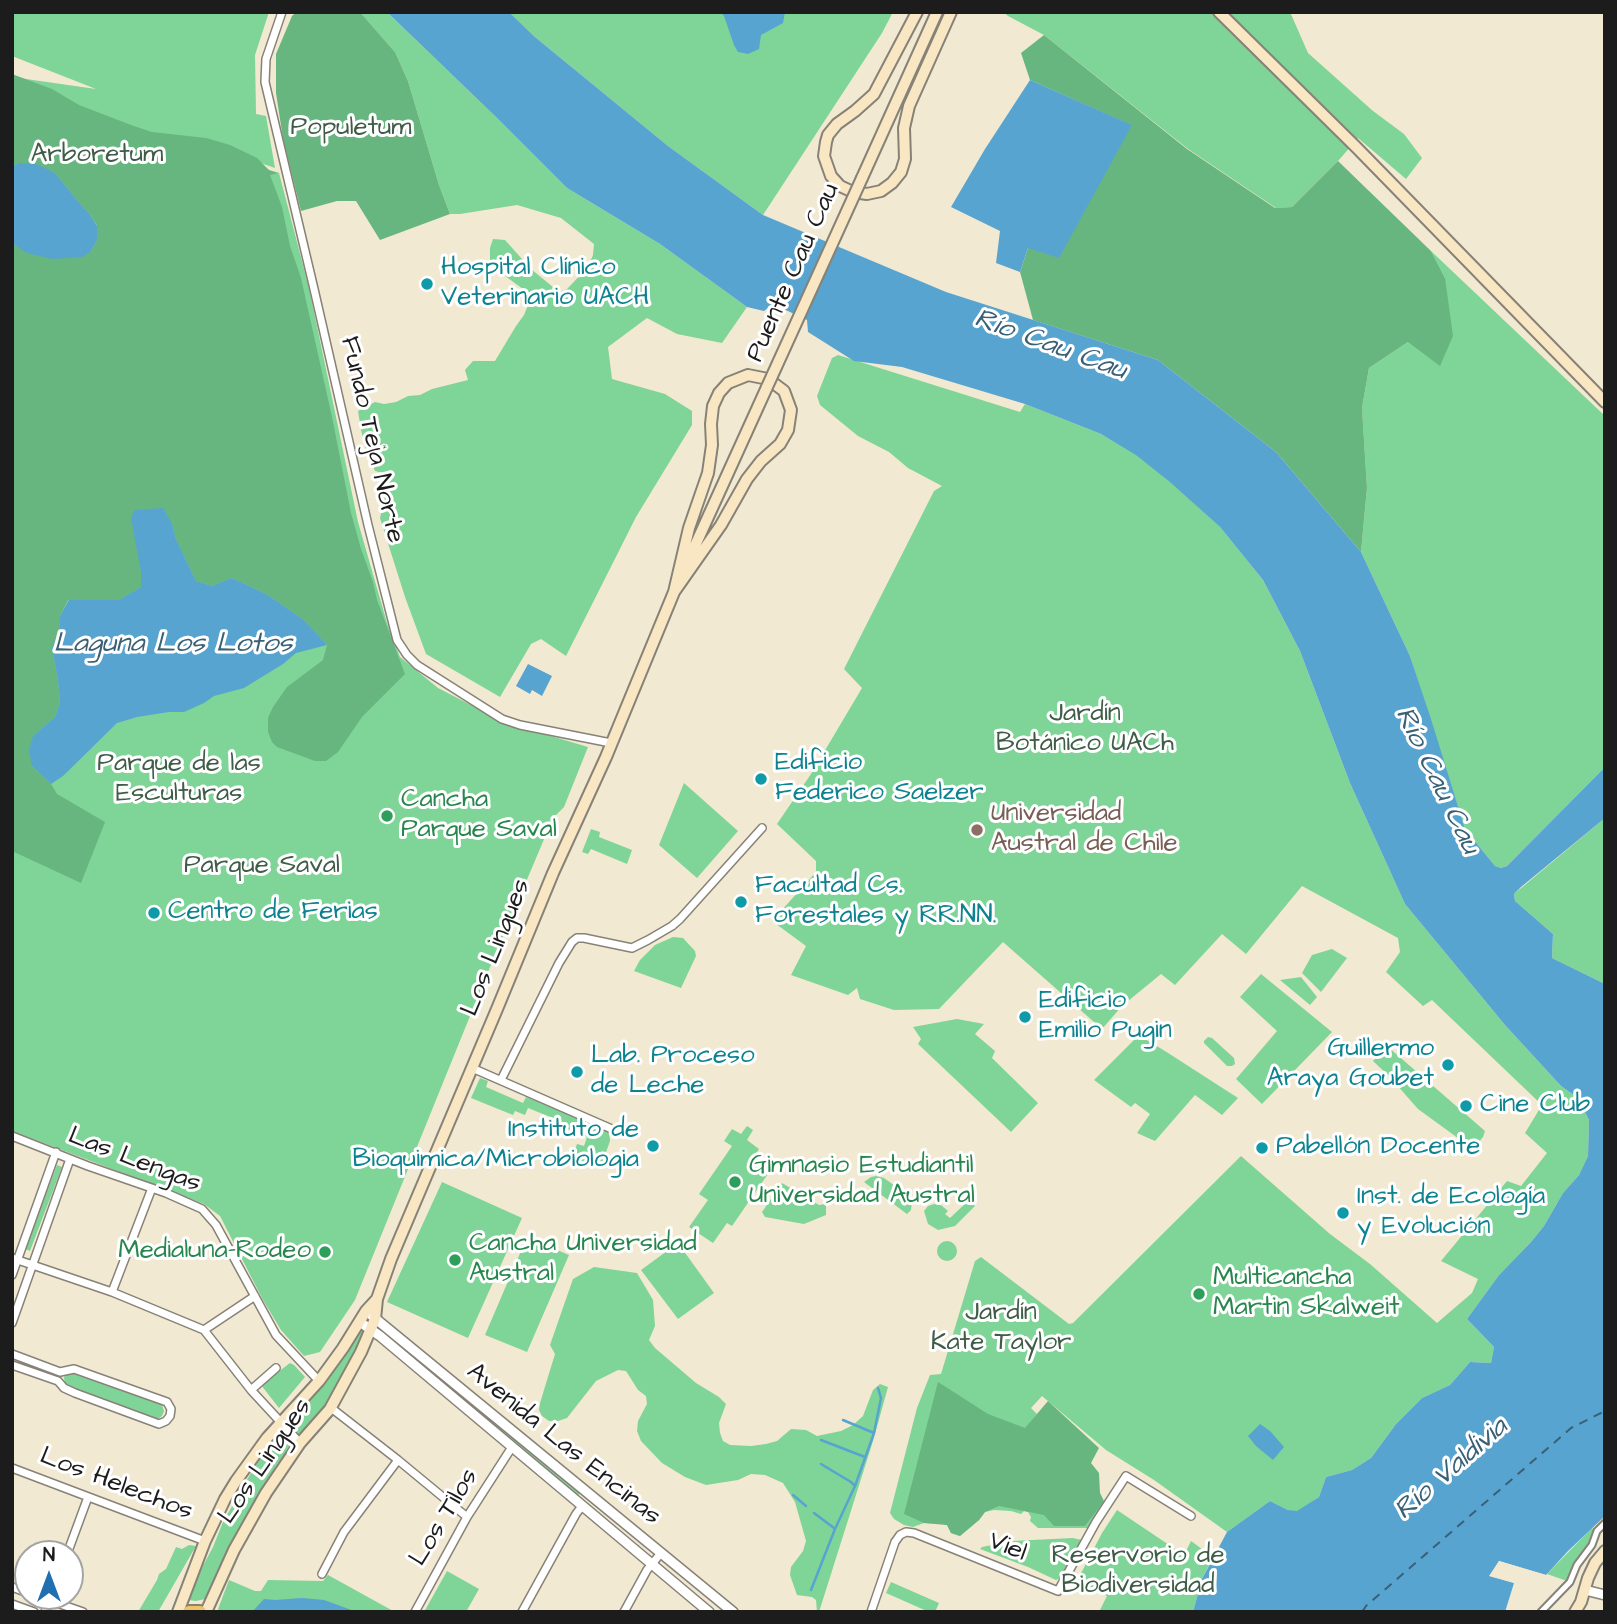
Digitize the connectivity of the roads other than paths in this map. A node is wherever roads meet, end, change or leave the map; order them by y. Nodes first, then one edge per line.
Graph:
1 (282, 12) edge
2 (917, 12) edge
3 (937, 12) edge
4 (951, 12) edge
5 (1219, 12) edge
6 (767, 387) joint
7 (1605, 402) edge
8 (674, 592) junction
9 (611, 743) junction
10 (762, 828) dead end
11 (472, 1068) junction
12 (501, 1080) junction
13 (621, 1133) dead end
14 (12, 1136) edge
15 (55, 1152) junction
16 (70, 1159) junction
17 (152, 1188) junction
18 (15, 1259) edge
19 (33, 1265) junction
20 (12, 1275) edge
21 (112, 1292) junction
22 (255, 1296) junction
23 (377, 1299) junction
24 (366, 1311) junction
25 (360, 1322) junction
26 (12, 1323) edge
27 (372, 1329) junction
28 (204, 1330) junction
29 (12, 1353) edge
30 (12, 1365) edge
31 (276, 1368) dead end
32 (60, 1372) junction
33 (58, 1381) junction
34 (319, 1381) junction
35 (251, 1390) junction
36 (330, 1407) junction
37 (281, 1423) junction
38 (523, 1440) junction
39 (300, 1443) junction
40 (514, 1448) junction
41 (398, 1461) junction
42 (12, 1468) edge
43 (88, 1497) junction
44 (582, 1506) junction
45 (467, 1517) junction
46 (1191, 1517) dead end
47 (1605, 1523) edge
48 (200, 1539) junction
49 (72, 1540) edge
50 (1605, 1551) edge
51 (661, 1553) junction
52 (652, 1564) junction
53 (322, 1574) dead end
54 (1584, 1590) junction
55 (1605, 1595) edge
56 (12, 1604) edge
57 (34, 1612) edge
58 (178, 1612) edge
59 (189, 1612) edge
60 (200, 1612) edge
61 (206, 1612) edge
62 (415, 1612) edge
63 (522, 1612) edge
64 (624, 1612) edge
65 (709, 1612) edge
66 (733, 1612) edge
67 (871, 1612) edge
68 (1541, 1612) edge
69 (1575, 1612) edge

1 - 9 street, Fundo Teja Norte
2 - 4 main road
3 - 6 main road, Puente Cau Cau, bridge
5 - 7 main road
6 - 8 main road, Los Lingues
8 - 8 main road
8 - 9 main road, Los Lingues
9 - 11 main road, Los Lingues
10 - 12 street
11 - 12 street
11 - 23 main road, Los Lingues
12 - 13 street
14 - 15 street, Las Lengas
15 - 16 street, Las Lengas
15 - 18 street
16 - 17 street, Las Lengas
16 - 19 street
17 - 21 street
17 - 22 street, Las Lengas
18 - 19 street
18 - 20 street
19 - 21 street
19 - 26 street
21 - 28 street
22 - 28 street
22 - 34 street, Las Lengas
23 - 24 main road, Los Lingues
23 - 27 main road, Los Lingues
24 - 25 main road, Los Lingues
24 - 27 street, Avenida Las Encinas
25 - 27 street, Avenida Las Encinas
25 - 34 main road, Los Lingues
27 - 36 main road, Los Lingues
27 - 38 street, Avenida Las Encinas
27 - 40 street, Avenida Las Encinas
28 - 35 street
29 - 32 street
30 - 33 street
31 - 35 street
32 - 33 street
32 - 33 street
34 - 37 main road, Los Lingues
35 - 37 street
36 - 39 main road, Los Lingues
36 - 41 street
37 - 39 street
37 - 48 main road, Los Lingues
38 - 40 street, Los Tilos
38 - 51 street, Avenida Las Encinas
39 - 61 main road, Los Lingues
40 - 44 street, Avenida Las Encinas
40 - 45 street, Los Tilos
41 - 45 street
41 - 53 street
42 - 43 street, Los Helechos
43 - 48 street, Los Helechos
43 - 49 street
44 - 52 street, Avenida Las Encinas
44 - 63 street
45 - 62 street, Los Tilos
46 - 67 street, Viel
47 - 68 street
48 - 58 main road, Los Lingues
50 - 54 main road
51 - 52 street
51 - 66 street, Avenida Las Encinas
52 - 64 street
52 - 65 street, Avenida Las Encinas
54 - 55 street
54 - 69 main road
56 - 57 street
59 - 60 main road

